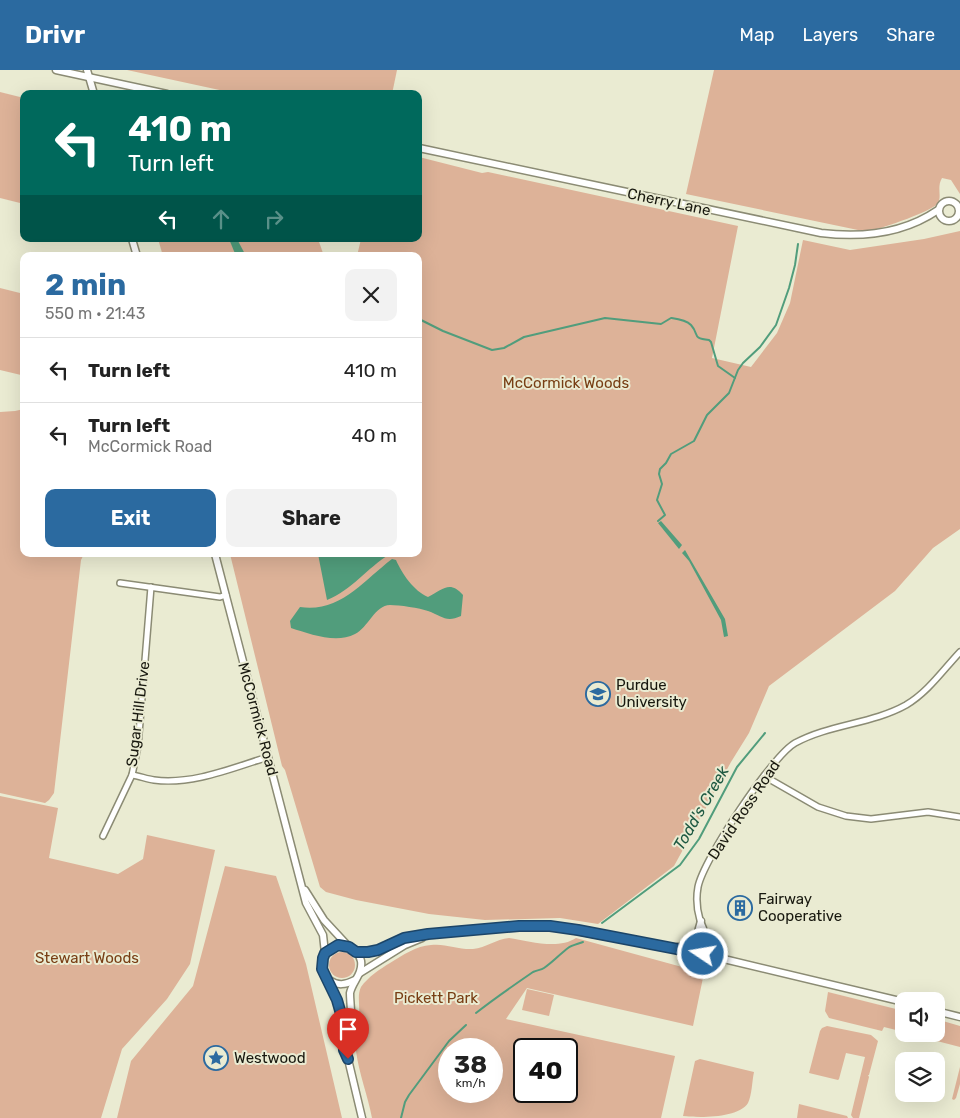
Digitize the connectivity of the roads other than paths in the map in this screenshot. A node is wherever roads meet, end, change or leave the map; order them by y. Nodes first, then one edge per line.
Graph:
1 (56, 70) edge
2 (87, 70) edge
3 (90, 78) junction
4 (93, 90) edge
5 (147, 90) edge
6 (422, 149) edge
7 (958, 205) edge
8 (938, 210) junction
9 (959, 213) edge
10 (941, 218) junction
11 (919, 221) junction
12 (216, 557) edge
13 (120, 583) dead end
14 (151, 587) junction
15 (226, 595) junction
16 (960, 652) edge
17 (268, 757) junction
18 (132, 775) junction
19 (764, 776) junction
20 (960, 817) edge
21 (103, 836) dead end
22 (302, 884) junction
23 (700, 922) junction
24 (445, 933) junction
25 (349, 947) junction
26 (673, 948) junction
27 (356, 952) junction
28 (325, 953) junction
29 (703, 954) junction
30 (360, 973) junction
31 (328, 980) junction
32 (355, 980) junction
33 (895, 1000) edge
34 (945, 1013) edge
35 (960, 1017) edge
36 (348, 1059) junction
37 (362, 1118) edge

1 - 3 street
2 - 3 street
3 - 4 street
3 - 5 street
6 - 11 street, Cherry Lane
7 - 8 street
7 - 9 street
8 - 10 street
8 - 11 street, Cherry Lane
9 - 10 street
10 - 11 street, Cherry Lane
12 - 15 street, McCormick Road
13 - 14 street
14 - 15 street
14 - 18 street, Sugar Hill Drive
15 - 17 street, McCormick Road
16 - 19 street, David Ross Road
17 - 18 street
17 - 22 street, McCormick Road
18 - 21 street, Sugar Hill Drive
19 - 20 street
19 - 23 street, David Ross Road
22 - 25 street, McCormick Road
22 - 28 street, McCormick Road
23 - 26 street
23 - 29 street, David Ross Road
24 - 26 street
24 - 27 street
24 - 30 street
25 - 27 street
25 - 28 street
26 - 29 street
27 - 30 street
28 - 31 street
29 - 33 street
30 - 32 street
31 - 32 street
31 - 36 street
32 - 36 street
34 - 35 street
36 - 37 street

